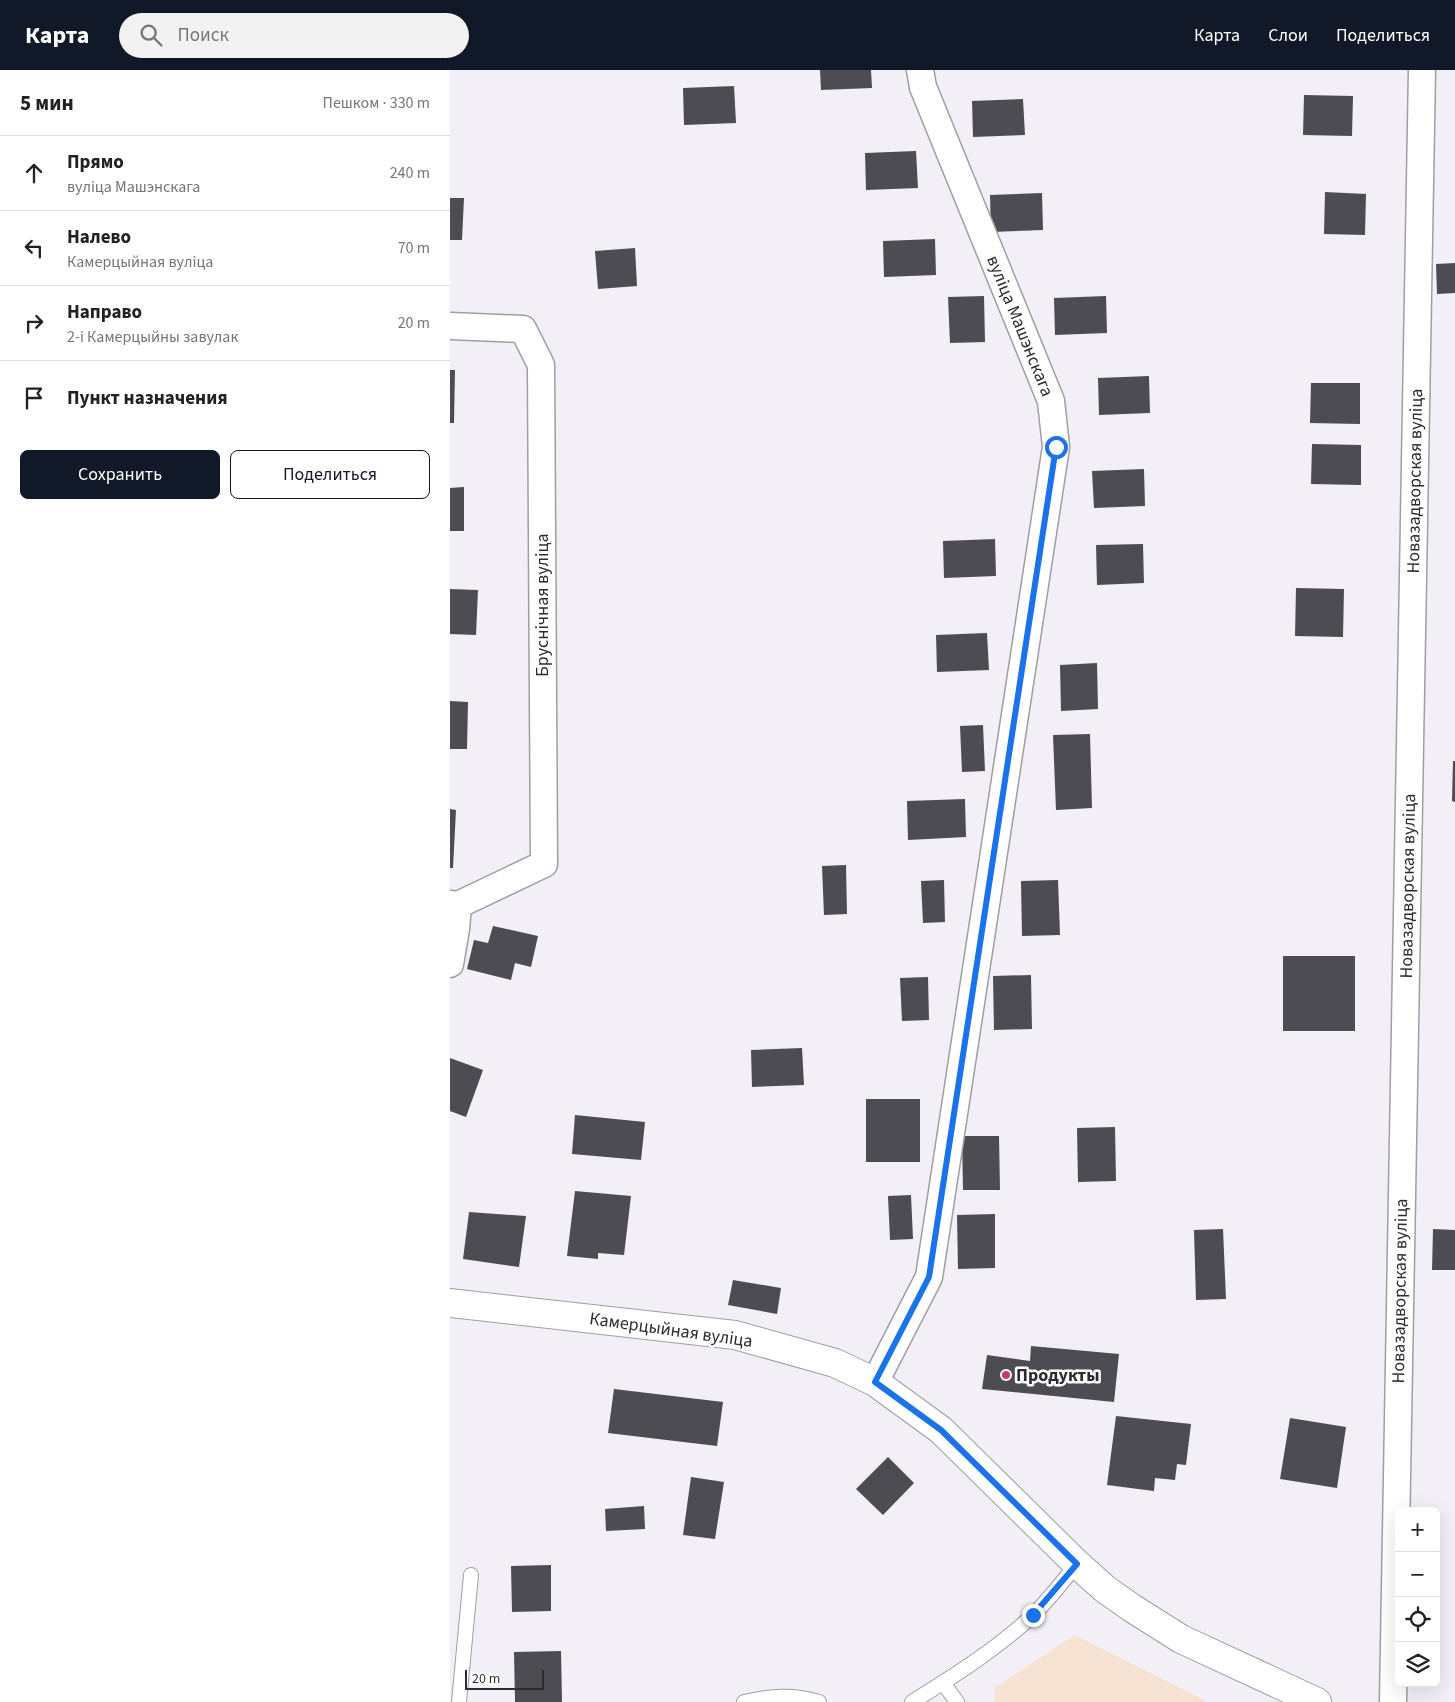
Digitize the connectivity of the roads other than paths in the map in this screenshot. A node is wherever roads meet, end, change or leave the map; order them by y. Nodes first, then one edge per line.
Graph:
1 (920, 70) edge
2 (1422, 70) edge
3 (450, 326) edge
4 (454, 905) edge
5 (450, 964) edge
6 (450, 1302) edge
7 (875, 1382) junction
8 (1077, 1564) junction
9 (471, 1575) dead end
10 (943, 1683) junction
11 (460, 1702) edge
12 (744, 1702) edge
13 (819, 1702) edge
14 (912, 1702) edge
15 (957, 1702) edge
16 (1318, 1702) edge
17 (1393, 1702) edge

1 - 7 street, вуліца Машэнскага
2 - 17 street, Новазадворская вуліца
3 - 4 street, Бруснічная вуліца
4 - 5 street
6 - 7 main road, Камерцыйная вуліца
7 - 8 main road, Камерцыйная вуліца
8 - 10 lane
8 - 16 main road, Камерцыйная вуліца
9 - 11 lane
10 - 14 lane
10 - 15 lane
12 - 13 lane

